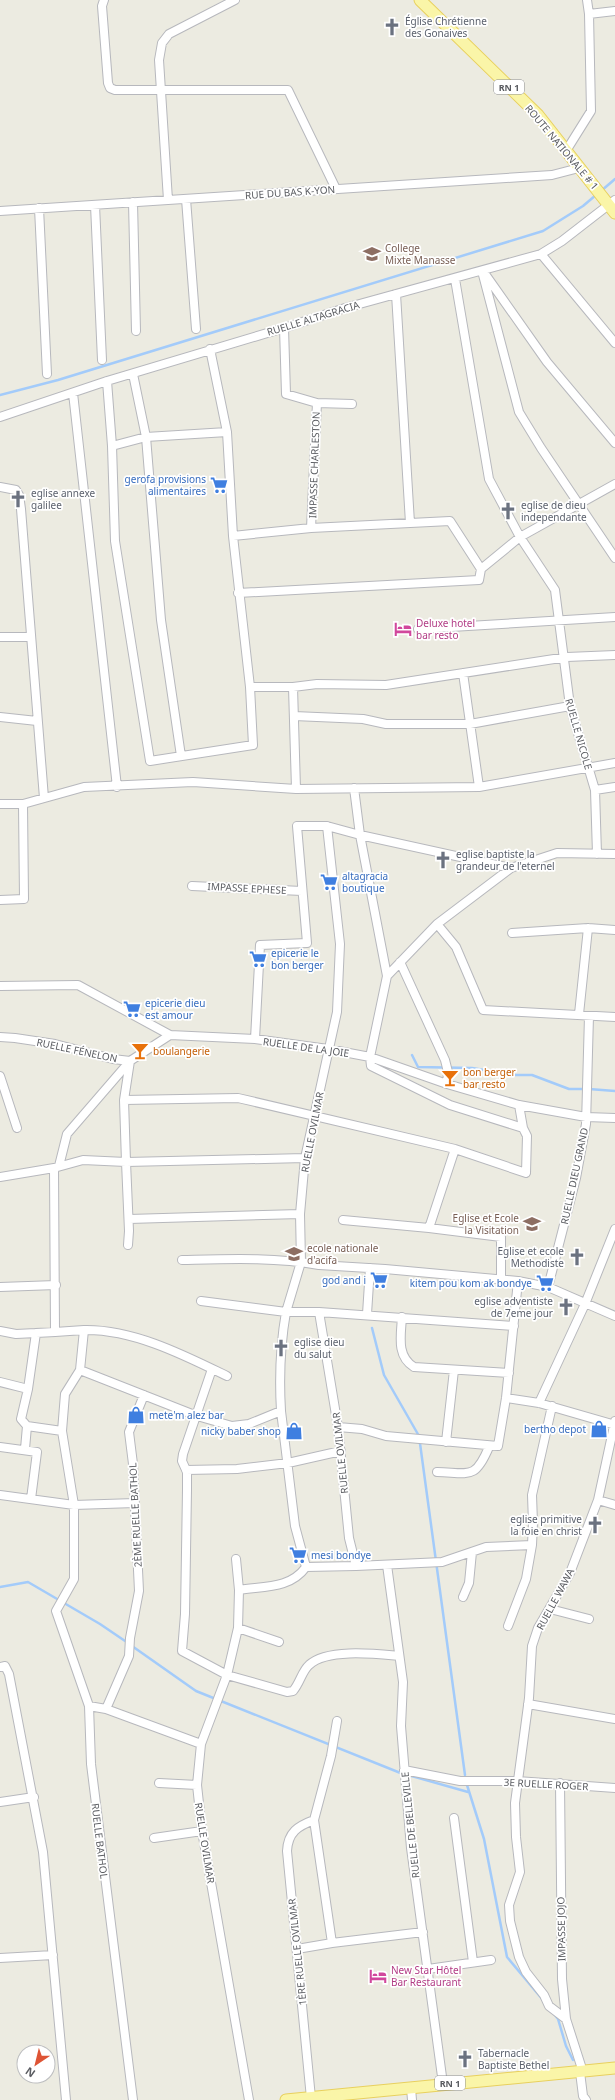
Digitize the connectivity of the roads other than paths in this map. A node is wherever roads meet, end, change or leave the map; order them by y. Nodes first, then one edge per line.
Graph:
1 (104, 0) edge
2 (235, 0) edge
3 (420, 0) edge
4 (587, 0) edge
5 (615, 11) edge
6 (589, 14) junction
7 (160, 89) junction
8 (566, 151) junction
9 (579, 168) junction
10 (336, 189) junction
11 (186, 199) junction
12 (168, 200) junction
13 (133, 202) junction
14 (610, 204) edge
15 (95, 205) junction
16 (39, 208) junction
17 (0, 211) edge
18 (541, 254) junction
19 (482, 270) junction
20 (455, 278) junction
21 (396, 294) junction
22 (284, 328) junction
23 (196, 329) dead end
24 (136, 331) dead end
25 (615, 343) edge
26 (210, 349) junction
27 (102, 360) dead end
28 (47, 374) dead end
29 (133, 374) junction
30 (107, 381) junction
31 (73, 393) junction
32 (317, 403) junction
33 (352, 404) dead end
34 (0, 417) edge
35 (227, 432) junction
36 (146, 437) junction
37 (615, 443) edge
38 (112, 446) junction
39 (615, 484) edge
40 (0, 487) edge
41 (580, 504) junction
42 (410, 523) junction
43 (311, 528) junction
44 (233, 536) junction
45 (520, 536) junction
46 (615, 558) edge
47 (481, 569) junction
48 (238, 593) junction
49 (615, 617) edge
50 (558, 622) junction
51 (418, 629) dead end
52 (0, 637) edge
53 (30, 637) junction
54 (615, 655) edge
55 (562, 658) junction
56 (463, 673) junction
57 (293, 687) junction
58 (250, 688) junction
59 (570, 706) junction
60 (294, 716) junction
61 (0, 717) edge
62 (37, 722) junction
63 (470, 724) junction
64 (181, 756) junction
65 (615, 762) edge
66 (589, 767) junction
67 (117, 787) junction
68 (479, 787) junction
69 (615, 787) edge
70 (354, 788) junction
71 (296, 789) junction
72 (595, 790) junction
73 (44, 798) junction
74 (0, 804) edge
75 (23, 804) junction
76 (327, 826) junction
77 (360, 835) junction
78 (597, 854) junction
79 (615, 854) edge
80 (511, 868) junction
81 (192, 886) dead end
82 (302, 891) junction
83 (0, 900) edge
84 (437, 924) junction
85 (588, 928) junction
86 (615, 930) edge
87 (512, 933) dead end
88 (400, 962) junction
89 (387, 976) junction
90 (0, 986) edge
91 (579, 1014) junction
92 (589, 1016) junction
93 (615, 1017) edge
94 (170, 1035) junction
95 (0, 1037) edge
96 (256, 1040) junction
97 (328, 1049) junction
98 (370, 1057) junction
99 (130, 1061) junction
100 (0, 1076) edge
101 (447, 1084) junction
102 (124, 1100) junction
103 (520, 1105) junction
104 (315, 1116) junction
105 (586, 1117) junction
106 (615, 1118) edge
107 (17, 1128) dead end
108 (523, 1128) junction
109 (455, 1149) junction
110 (305, 1158) junction
111 (126, 1162) junction
112 (56, 1167) junction
113 (0, 1177) edge
114 (300, 1214) junction
115 (129, 1219) junction
116 (343, 1220) dead end
117 (429, 1228) junction
118 (615, 1229) edge
119 (128, 1245) dead end
120 (182, 1260) dead end
121 (301, 1262) junction
122 (370, 1268) junction
123 (501, 1279) junction
124 (518, 1281) junction
125 (56, 1285) junction
126 (0, 1287) edge
127 (548, 1287) junction
128 (201, 1301) dead end
129 (585, 1304) junction
130 (286, 1312) junction
131 (319, 1312) junction
132 (367, 1314) junction
133 (615, 1316) edge
134 (402, 1317) junction
135 (514, 1326) junction
136 (0, 1330) edge
137 (84, 1330) junction
138 (55, 1332) junction
139 (36, 1333) junction
140 (212, 1369) junction
141 (80, 1370) junction
142 (454, 1370) junction
143 (509, 1373) junction
144 (227, 1376) dead end
145 (0, 1382) edge
146 (28, 1389) junction
147 (144, 1395) junction
148 (506, 1398) junction
149 (539, 1403) junction
150 (552, 1406) junction
151 (281, 1411) junction
152 (197, 1416) junction
153 (614, 1423) edge
154 (27, 1426) junction
155 (338, 1428) junction
156 (62, 1431) junction
157 (446, 1442) junction
158 (0, 1446) edge
159 (489, 1447) junction
160 (26, 1449) junction
161 (341, 1451) junction
162 (288, 1463) junction
163 (186, 1470) junction
164 (437, 1472) dead end
165 (0, 1495) edge
166 (31, 1499) junction
167 (598, 1500) junction
168 (135, 1503) junction
169 (74, 1505) junction
170 (615, 1505) edge
171 (532, 1545) junction
172 (472, 1552) junction
173 (236, 1559) dead end
174 (387, 1565) junction
175 (356, 1566) junction
176 (306, 1567) junction
177 (239, 1590) junction
178 (463, 1597) dead end
179 (550, 1610) junction
180 (589, 1619) dead end
181 (508, 1626) dead end
182 (238, 1628) junction
183 (279, 1642) dead end
184 (400, 1656) junction
185 (0, 1667) edge
186 (227, 1675) junction
187 (528, 1704) junction
188 (89, 1706) junction
189 (106, 1709) junction
190 (615, 1719) edge
191 (337, 1721) dead end
192 (201, 1744) junction
193 (404, 1774) junction
194 (517, 1781) junction
195 (159, 1783) dead end
196 (560, 1783) junction
197 (197, 1785) junction
198 (615, 1788) edge
199 (34, 1797) junction
200 (0, 1802) edge
201 (454, 1818) dead end
202 (314, 1820) junction
203 (202, 1831) junction
204 (154, 1838) dead end
205 (423, 1932) junction
206 (332, 1943) junction
207 (297, 1949) junction
208 (53, 1955) junction
209 (0, 1958) edge
210 (491, 1960) dead end
211 (473, 1962) junction
212 (428, 1969) junction
213 (566, 2019) junction
214 (615, 2068) edge
215 (582, 2072) junction
216 (443, 2084) junction
217 (411, 2088) junction
218 (311, 2098) junction
219 (66, 2100) edge
220 (133, 2100) edge
221 (249, 2100) edge
222 (286, 2100) edge
223 (412, 2100) edge
224 (586, 2100) edge

1 - 7 street
2 - 7 street
3 - 8 main road, ROUTE NATIONALE # 1 / RN 1
4 - 6 street
5 - 6 street
6 - 8 street
7 - 10 street
7 - 12 street
8 - 9 main road, ROUTE NATIONALE # 1 / RN 1
9 - 10 street, RUE DU BAS K-YON
9 - 14 main road, ROUTE NATIONALE # 1 / RN 1
10 - 11 street, RUE DU BAS K-YON
11 - 12 street, RUE DU BAS K-YON
11 - 23 street
12 - 13 street, RUE DU BAS K-YON
13 - 15 street, RUE DU BAS K-YON
13 - 24 street
14 - 18 street, RUELLE ALTAGRACIA
15 - 16 street, RUE DU BAS K-YON
15 - 27 street
16 - 17 street, RUE DU BAS K-YON
16 - 28 street
18 - 19 street, RUELLE ALTAGRACIA
18 - 25 street
19 - 20 street, RUELLE ALTAGRACIA
19 - 37 street
19 - 41 street
20 - 21 street, RUELLE ALTAGRACIA
20 - 45 street
21 - 22 street, RUELLE ALTAGRACIA
21 - 42 street
22 - 26 street, RUELLE ALTAGRACIA
22 - 32 street
26 - 29 street, RUELLE ALTAGRACIA
26 - 35 street
29 - 30 street, RUELLE ALTAGRACIA
29 - 36 street
30 - 31 street, RUELLE ALTAGRACIA
30 - 38 street
31 - 34 street, RUELLE ALTAGRACIA
31 - 67 street
32 - 33 street
32 - 43 street, IMPASSE CHARLESTON
35 - 36 street
35 - 44 street
36 - 38 street
36 - 64 street
38 - 64 street
39 - 41 street
40 - 53 street
41 - 45 street
41 - 46 street
42 - 43 street
42 - 47 street
43 - 44 street
44 - 48 street
45 - 47 street
45 - 50 street, RUELLE NICOLE
47 - 48 street
48 - 58 street
49 - 50 street
50 - 51 street
50 - 55 street, RUELLE NICOLE
52 - 53 street
53 - 62 street
54 - 55 street
55 - 56 street
55 - 59 street, RUELLE NICOLE
56 - 57 street
56 - 63 street
57 - 58 street
57 - 60 street
58 - 64 street
59 - 63 street
59 - 66 street, RUELLE NICOLE
60 - 63 street
60 - 71 street
61 - 62 street
62 - 73 street
63 - 68 street
65 - 66 street
66 - 68 street
66 - 72 street, RUELLE NICOLE
67 - 71 street
67 - 73 street
68 - 70 street
69 - 72 street
70 - 71 street
70 - 77 street
72 - 78 street, RUELLE NICOLE
73 - 75 street
74 - 75 street
75 - 83 street
76 - 77 street
76 - 82 street
76 - 97 street, RUELLE OVILMAR
77 - 80 street
77 - 89 street
78 - 79 street
78 - 80 street
80 - 84 street
81 - 82 street, IMPASSE EPHESE
82 - 96 street
84 - 88 street
84 - 91 street
85 - 86 street
85 - 87 street
85 - 91 street
88 - 89 street
88 - 101 street
89 - 98 street
90 - 94 street, RUELLE DE LA JOIE
91 - 92 street
92 - 93 street
92 - 105 street, RUELLE DIEU GRAND
94 - 96 street, RUELLE DE LA JOIE
94 - 99 street, RUELLE FÉNELON
95 - 99 street, RUELLE FÉNELON
96 - 97 street, RUELLE DE LA JOIE
97 - 98 street, RUELLE DE LA JOIE
97 - 104 street, RUELLE OVILMAR
98 - 101 street, RUELLE DE LA JOIE
98 - 108 street
99 - 102 street
99 - 112 street
100 - 107 street
101 - 103 street, RUELLE DE LA JOIE
102 - 104 street
102 - 111 street
103 - 105 street, RUELLE DE LA JOIE
103 - 108 street
104 - 109 street
104 - 110 street, RUELLE OVILMAR
105 - 106 street, RUELLE DE LA JOIE
105 - 127 street, RUELLE DIEU GRAND
108 - 109 street
109 - 117 street
110 - 111 street
110 - 114 street, RUELLE OVILMAR
111 - 112 street
111 - 115 street
112 - 113 street
112 - 125 street
114 - 115 street
114 - 121 street, RUELLE OVILMAR
115 - 119 street
116 - 117 street
117 - 123 street
118 - 129 street
120 - 121 street
121 - 122 street
121 - 130 street, RUELLE OVILMAR
122 - 123 street
122 - 132 street
123 - 124 street
124 - 127 street
124 - 135 street
125 - 126 street
125 - 138 street
127 - 129 street
128 - 130 street
129 - 133 street
129 - 149 street
130 - 131 street
130 - 151 street, RUELLE OVILMAR
131 - 132 street
131 - 155 street, RUELLE OVILMAR
132 - 134 street
134 - 135 street
134 - 142 street
135 - 143 street
136 - 139 street
137 - 138 street
137 - 140 street
137 - 141 street
138 - 139 street
139 - 146 street
140 - 144 street
140 - 152 street
141 - 147 street
141 - 156 street, RUELLE BATHOL
142 - 143 street
142 - 157 street
143 - 148 street
145 - 146 street
146 - 154 street
147 - 152 street
147 - 168 street, 2ÈME RUELLE BATHOL
148 - 149 street
148 - 159 street
149 - 150 street
150 - 153 street
150 - 171 street
151 - 152 street
151 - 162 street, RUELLE OVILMAR
152 - 163 street
153 - 167 street, RUELLE WAWA
154 - 156 street
154 - 160 street
155 - 157 street
155 - 161 street, RUELLE OVILMAR
156 - 169 street, RUELLE BATHOL
157 - 159 street
158 - 160 street
159 - 164 street
160 - 166 street
161 - 162 street
161 - 175 street, RUELLE OVILMAR
162 - 163 street
162 - 176 street, RUELLE OVILMAR
163 - 186 street
165 - 166 street
166 - 169 street
167 - 170 street
167 - 179 street, RUELLE WAWA
168 - 169 street
168 - 189 street, 2ÈME RUELLE BATHOL
169 - 188 street, RUELLE BATHOL
171 - 172 street
171 - 181 street
172 - 174 street
172 - 178 street
173 - 177 street, RUELLE OVILMAR
174 - 175 street
174 - 184 street, RUELLE DE BELLEVILLE
175 - 176 street
176 - 177 street
177 - 182 street, RUELLE OVILMAR
179 - 180 street
179 - 187 street, RUELLE WAWA
182 - 183 street
182 - 186 street, RUELLE OVILMAR
184 - 186 street
184 - 193 street, RUELLE DE BELLEVILLE
185 - 199 street
186 - 192 street, RUELLE OVILMAR
187 - 190 street
187 - 194 street, RUELLE WAWA
188 - 189 street
188 - 220 street, RUELLE BATHOL
189 - 192 street
191 - 202 street
192 - 197 street, RUELLE OVILMAR
193 - 194 street, 3E RUELLE ROGER
193 - 205 street, RUELLE DE BELLEVILLE
194 - 196 street, 3E RUELLE ROGER
194 - 213 street, RUELLE WAWA
195 - 197 street
196 - 198 street, 3E RUELLE ROGER
196 - 213 street, IMPASSE JOJO
197 - 203 street, RUELLE OVILMAR
199 - 200 street
199 - 208 street
201 - 211 street
202 - 206 street
202 - 207 street, 1ÈRE RUELLE OVILMAR
203 - 204 street
203 - 221 street, RUELLE OVILMAR
205 - 206 street
205 - 212 street, RUELLE DE BELLEVILLE
206 - 207 street
207 - 218 street, 1ÈRE RUELLE OVILMAR
208 - 209 street
208 - 219 street
210 - 211 street
211 - 212 street
212 - 216 street, RUELLE DE BELLEVILLE
213 - 215 street, IMPASSE JOJO
214 - 215 main road, RN 1
215 - 216 main road, RN 1
215 - 224 street, IMPASSE JOJO
216 - 217 main road, RN 1
217 - 218 main road, RN 1
217 - 223 street
218 - 222 main road, RN 1

